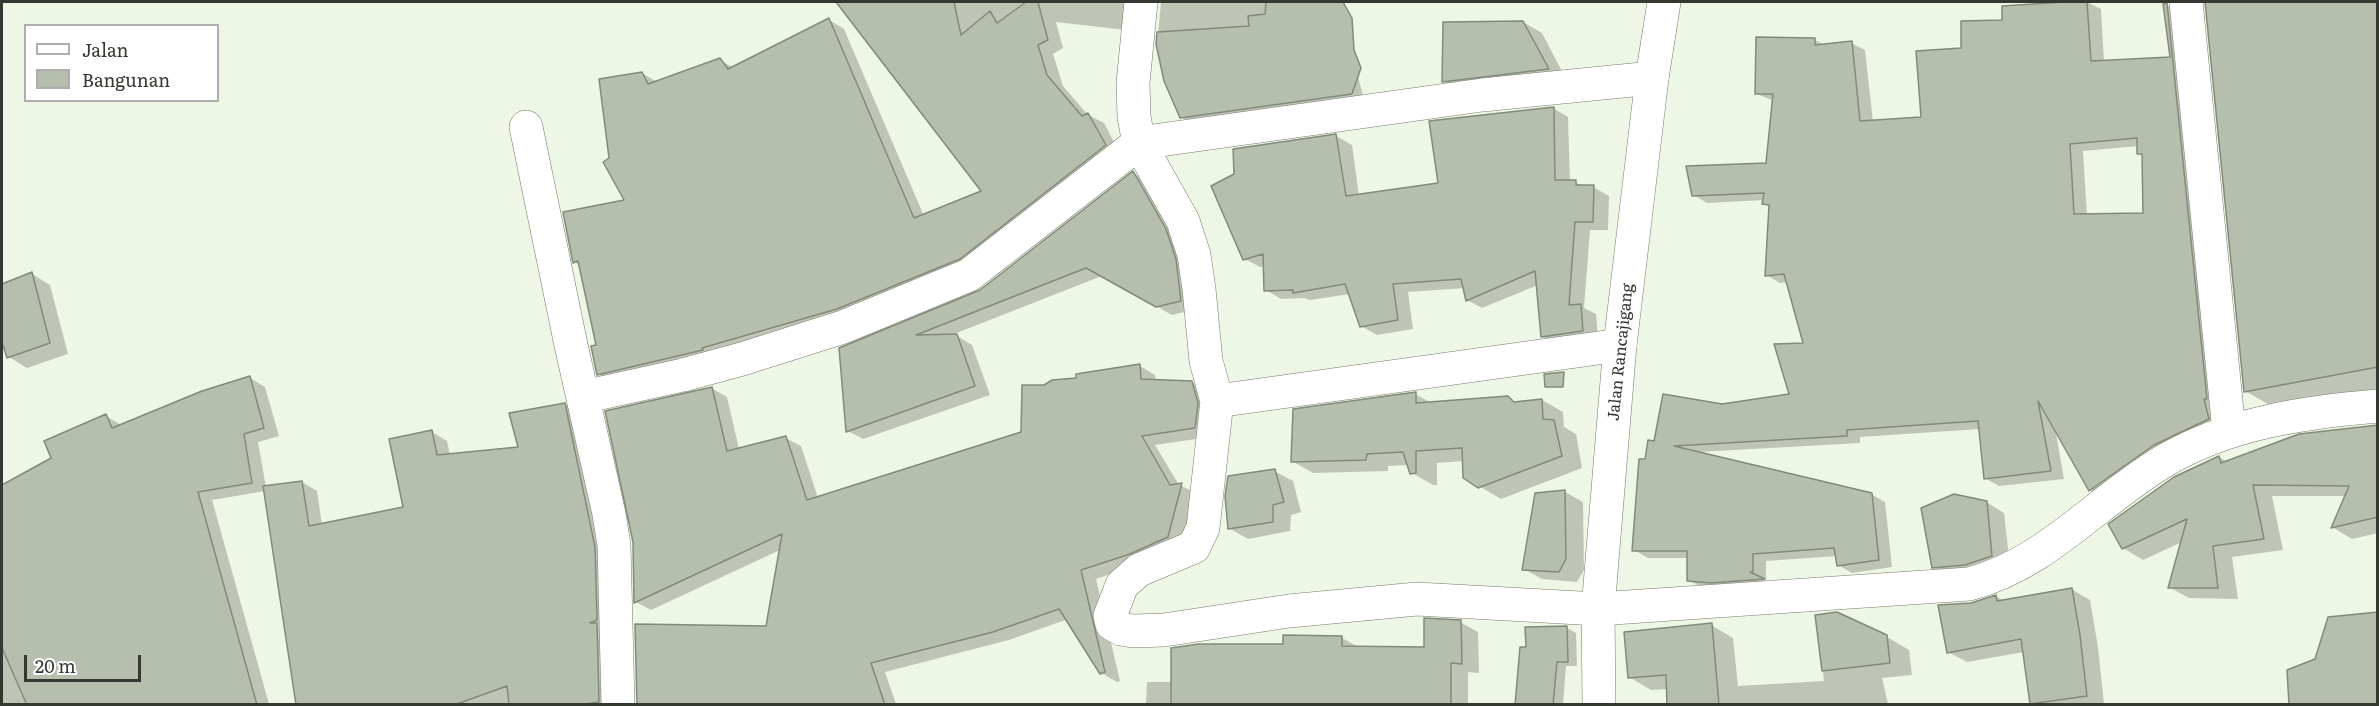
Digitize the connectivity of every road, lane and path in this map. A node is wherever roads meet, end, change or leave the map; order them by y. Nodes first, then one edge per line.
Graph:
1 (1141, 2) edge
2 (1664, 2) edge
3 (2186, 2) edge
4 (1652, 78) junction
5 (526, 127) dead end
6 (1139, 144) junction
7 (1620, 345) junction
8 (583, 397) junction
9 (1217, 401) junction
10 (2378, 406) edge
11 (2229, 431) junction
12 (1598, 609) junction
13 (618, 705) edge
14 (1599, 705) edge

1 - 6 street
2 - 4 street, Jalan Rancajigang
3 - 11 street
4 - 6 street
4 - 7 street, Jalan Rancajigang
5 - 8 street
6 - 8 street
6 - 9 street
7 - 9 street
7 - 12 street, Jalan Rancajigang
8 - 13 street
9 - 12 street
10 - 11 street
11 - 12 street
12 - 14 street, Jalan Rancajigang

